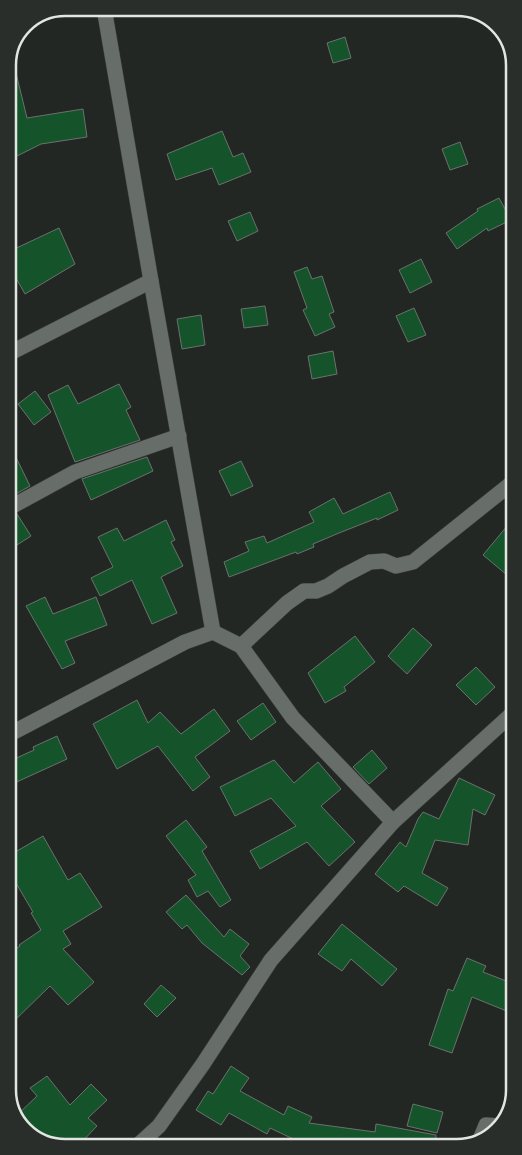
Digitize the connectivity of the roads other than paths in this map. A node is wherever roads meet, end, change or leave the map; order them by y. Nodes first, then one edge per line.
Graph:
1 (105, 16) edge
2 (151, 281) junction
3 (16, 350) edge
4 (179, 436) junction
5 (506, 488) edge
6 (16, 504) edge
7 (213, 632) junction
8 (241, 646) junction
9 (506, 719) edge
10 (16, 731) edge
11 (393, 822) junction
12 (145, 1139) edge

1 - 2 street
2 - 3 street
2 - 4 street
4 - 6 street
4 - 7 street
5 - 8 street
7 - 8 street
7 - 10 street
8 - 11 street
9 - 11 street
11 - 12 street

